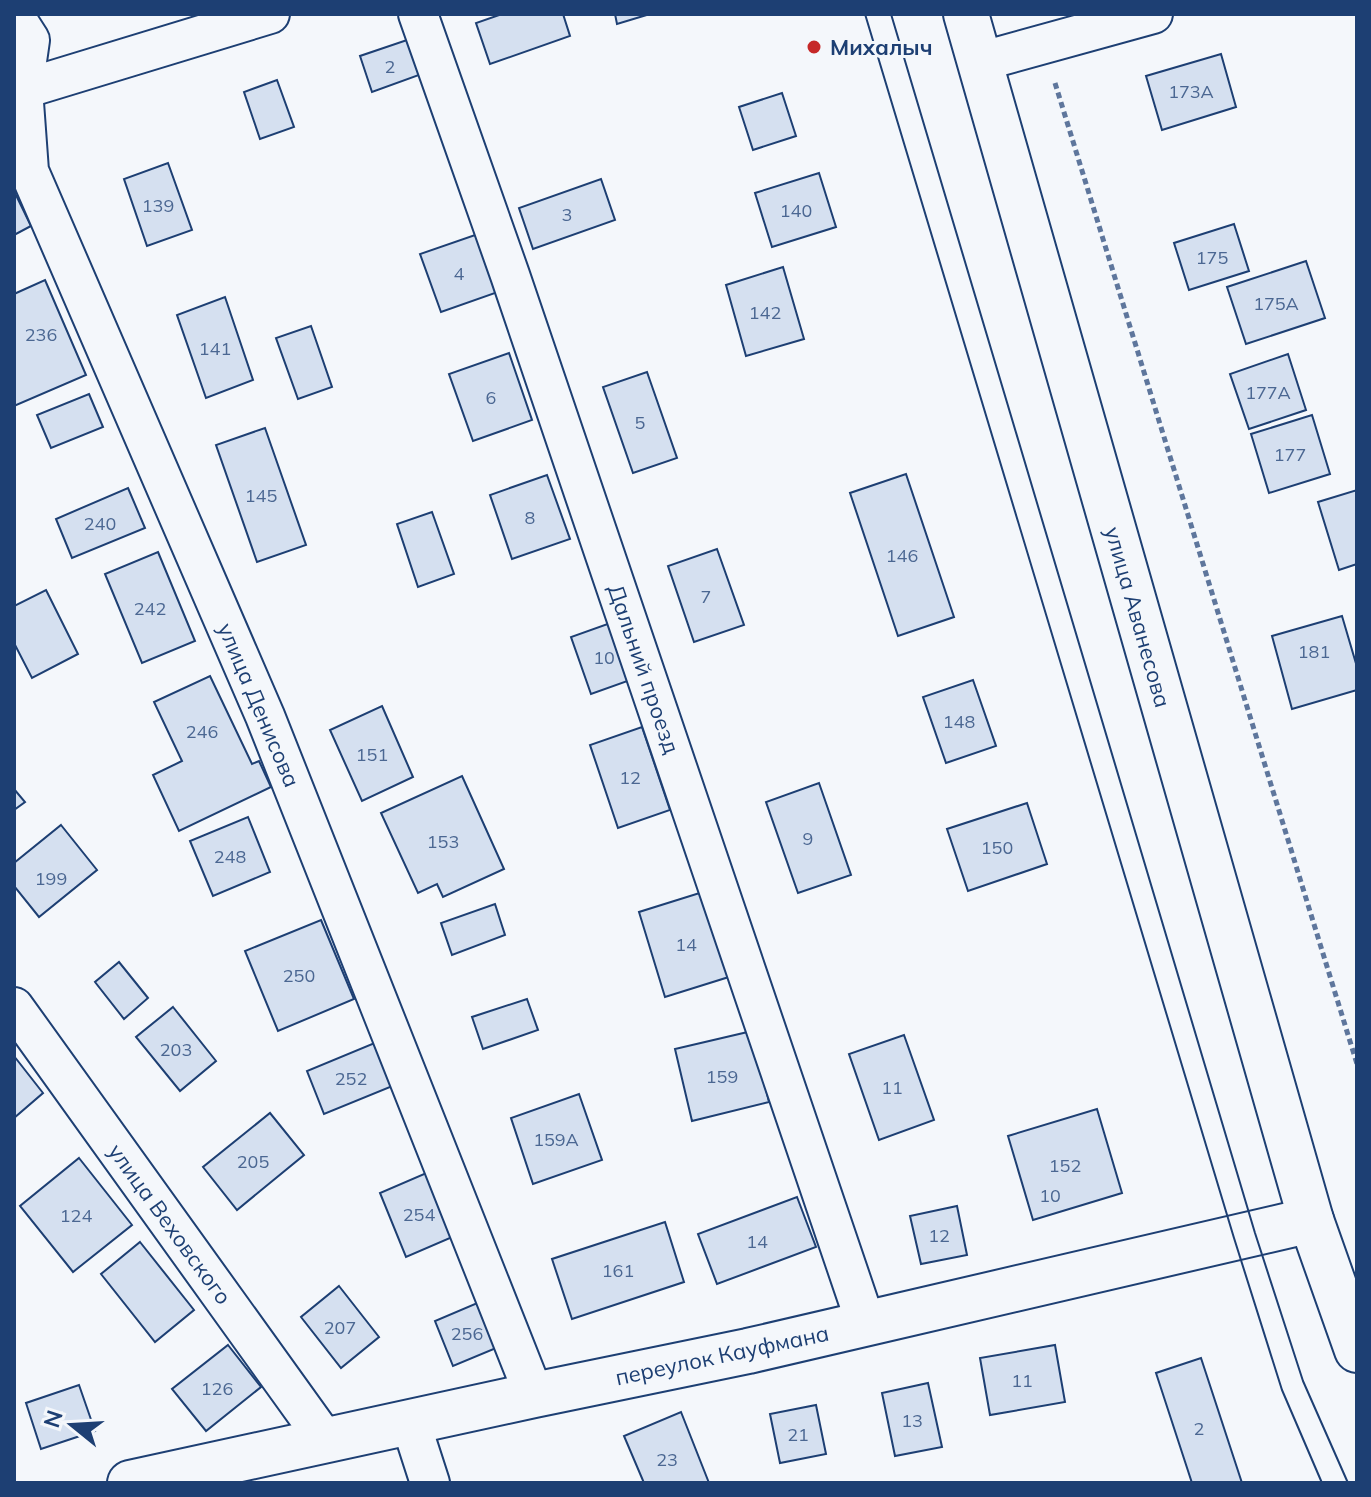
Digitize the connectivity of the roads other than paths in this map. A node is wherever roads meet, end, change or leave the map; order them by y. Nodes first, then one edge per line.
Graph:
1 (270, 14) edge
2 (418, 14) edge
3 (966, 14) edge
4 (1153, 14) edge
5 (14, 15) edge
6 (979, 62) junction
7 (18, 91) edge
8 (14, 1007) edge
9 (1311, 1220) junction
10 (866, 1324) junction
11 (1357, 1350) edge
12 (534, 1395) junction
13 (410, 1421) junction
14 (326, 1441) junction
15 (130, 1483) edge
16 (430, 1483) edge

1 - 7 street
2 - 10 street, Дальний проезд
3 - 6 main road, улица Аванесова
4 - 6 street
5 - 7 street, улица Денисова
6 - 9 main road, улица Аванесова
7 - 12 street, улица Денисова
8 - 14 street, улица Веховского
9 - 10 main road, переулок Кауфмана
9 - 11 main road, улица Аванесова
10 - 12 main road, переулок Кауфмана
12 - 13 main road, переулок Кауфмана
13 - 14 main road, переулок Кауфмана
13 - 16 street
14 - 15 main road, переулок Кауфмана

